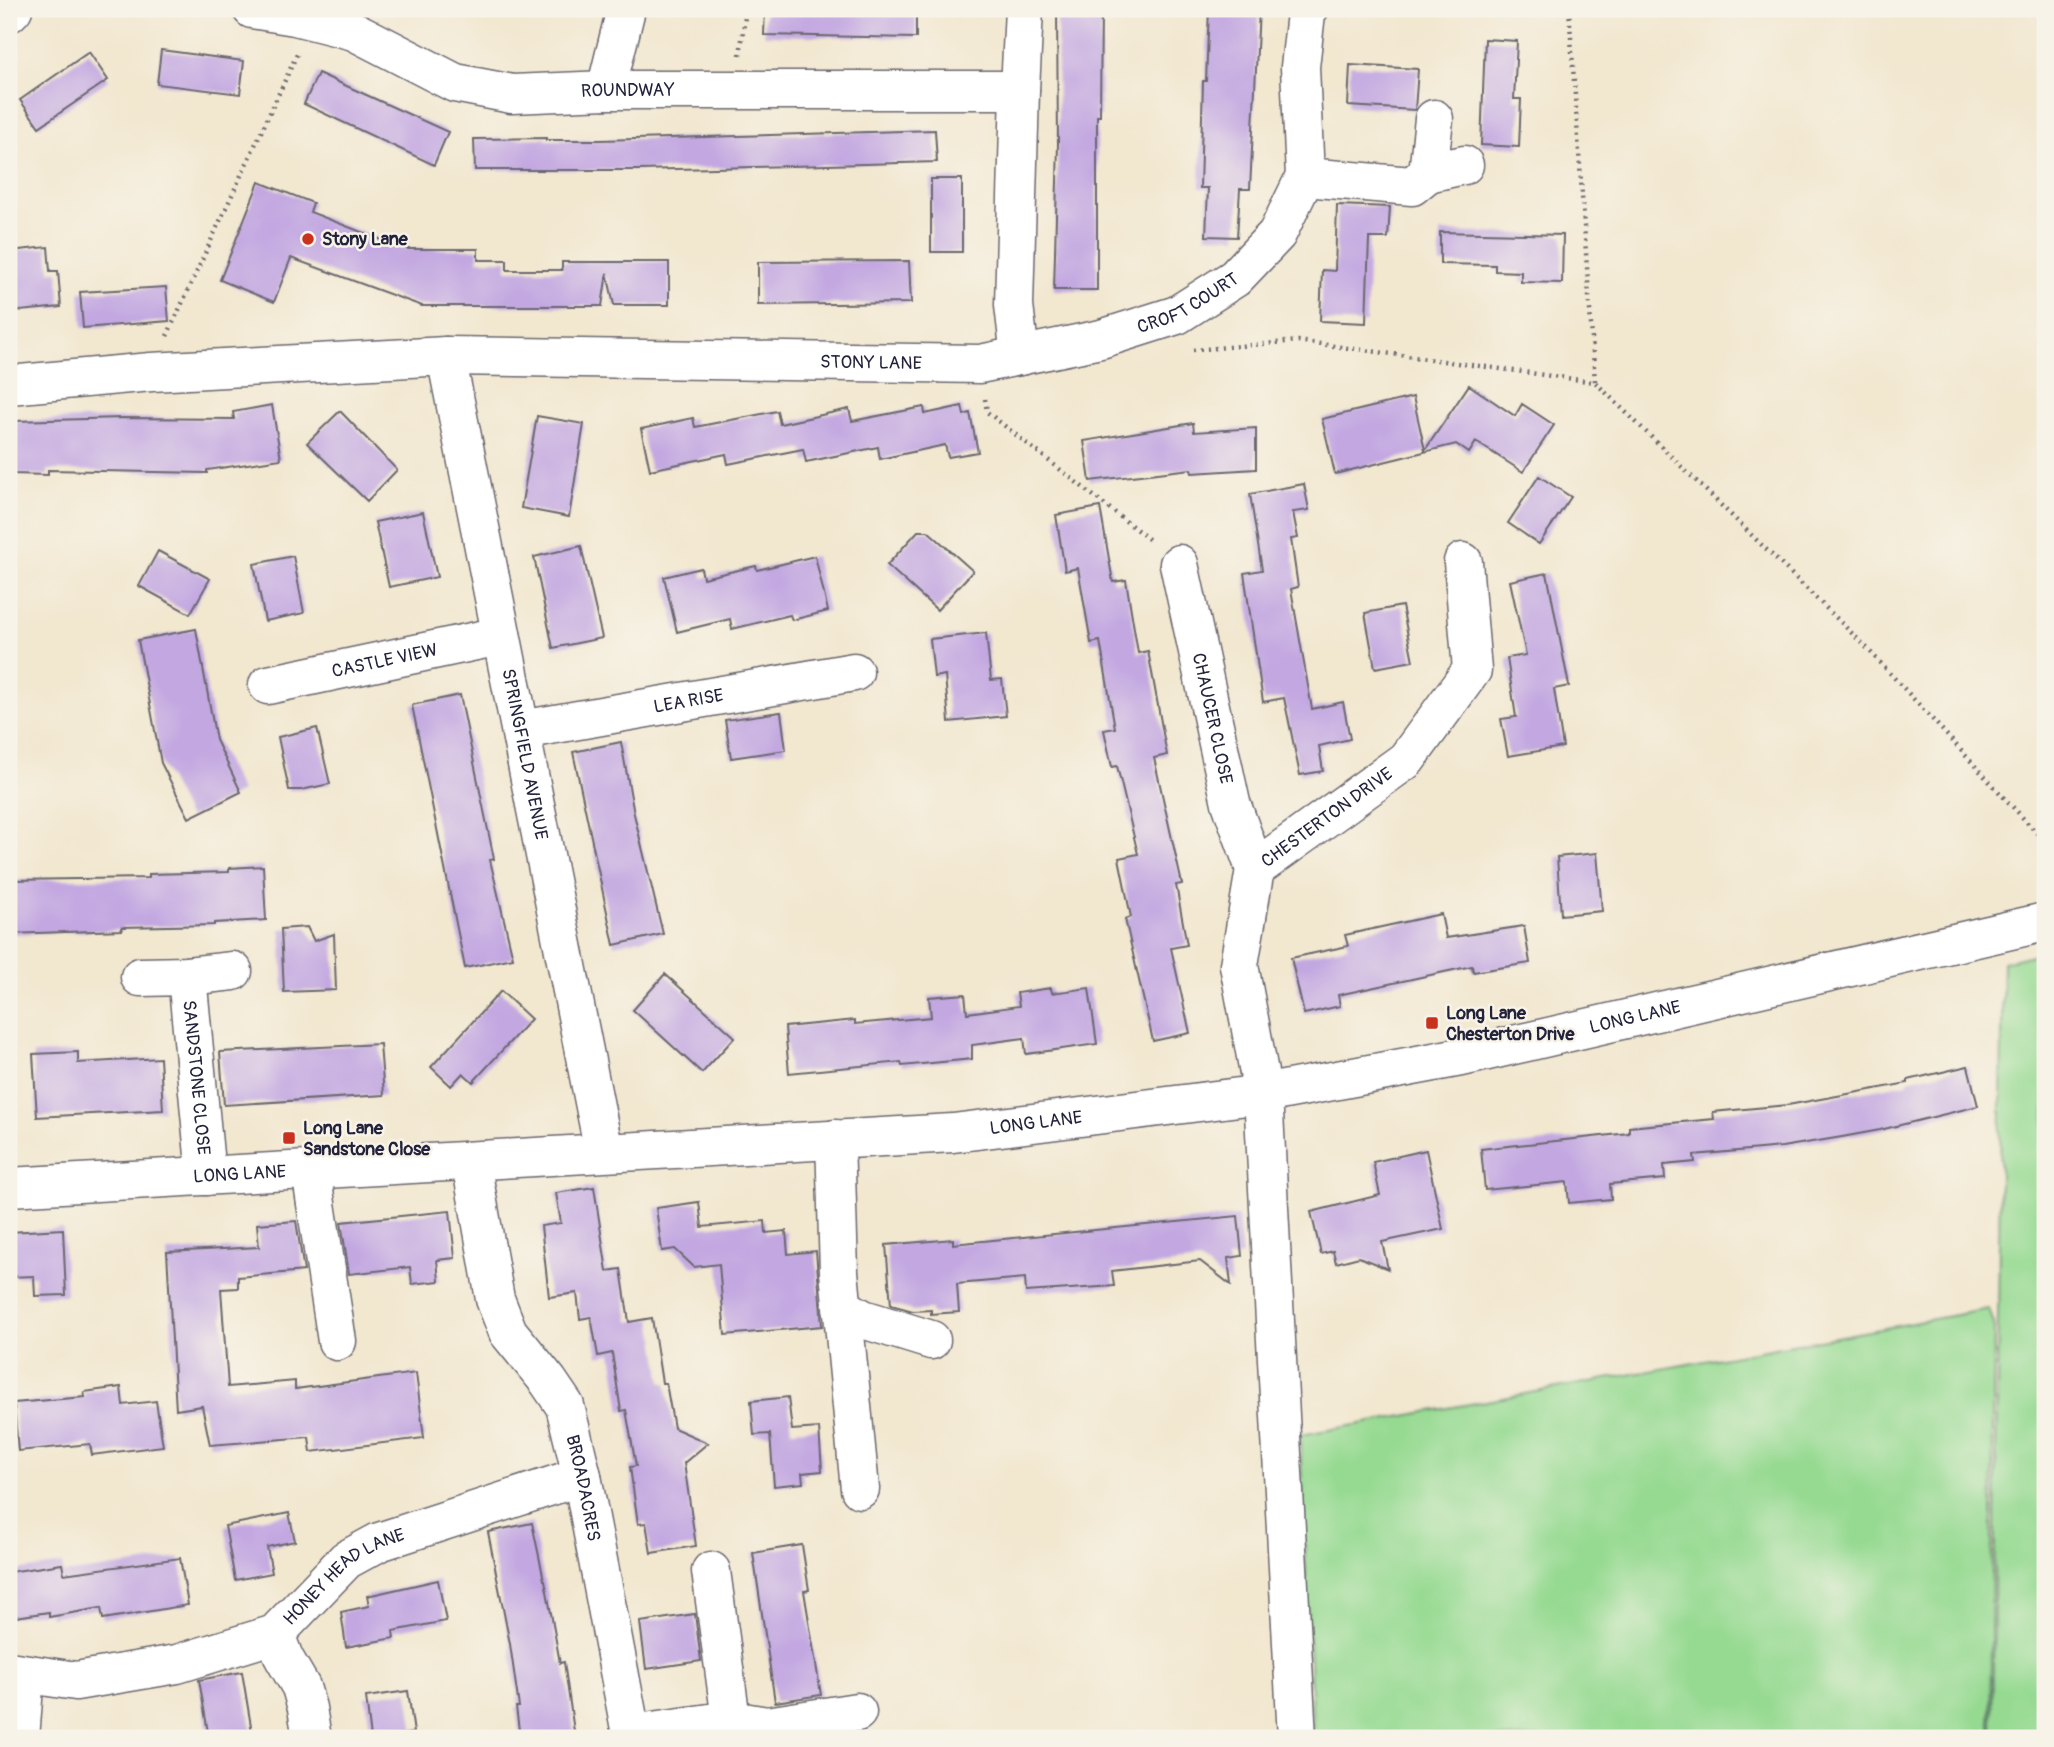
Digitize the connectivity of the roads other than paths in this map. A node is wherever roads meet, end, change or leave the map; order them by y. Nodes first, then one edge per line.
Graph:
1 (13, 9) edge
2 (252, 9) edge
3 (626, 9) edge
4 (1024, 9) edge
5 (1309, 9) edge
6 (9, 13) edge
7 (606, 90) junction
8 (1020, 90) junction
9 (1434, 119) dead end
10 (1464, 165) dead end
11 (1428, 173) junction
12 (1305, 177) junction
13 (446, 356) junction
14 (1020, 356) junction
15 (9, 385) edge
16 (1463, 562) dead end
17 (1179, 564) road end
18 (500, 636) junction
19 (854, 672) dead end
20 (268, 685) dead end
21 (521, 730) junction
22 (1255, 869) junction
23 (2045, 922) edge
24 (233, 971) dead end
25 (187, 976) junction
26 (140, 977) dead end
27 (1263, 1094) junction
28 (835, 1139) junction
29 (604, 1152) junction
30 (471, 1162) junction
31 (311, 1171) junction
32 (206, 1177) junction
33 (9, 1187) edge
34 (842, 1307) junction
35 (931, 1340) dead end
36 (337, 1341) dead end
37 (582, 1476) junction
38 (860, 1489) dead end
39 (711, 1571) dead end
40 (275, 1634) junction
41 (17, 1672) edge
42 (857, 1712) dead end
43 (731, 1720) junction
44 (631, 1736) edge
45 (20, 1738) edge
46 (312, 1738) edge
47 (1297, 1738) edge

1 - 6 street
2 - 7 street, ROUNDWAY
3 - 7 street
4 - 8 street
5 - 12 street, CROFT COURT
7 - 8 street, ROUNDWAY
8 - 14 street
9 - 11 street
10 - 11 street
11 - 12 street
12 - 14 street, CROFT COURT
13 - 14 street, STONY LANE
13 - 15 street, STONY LANE
13 - 18 street, SPRINGFIELD AVENUE
16 - 22 street, CHESTERTON DRIVE
17 - 22 street, CHAUCER CLOSE
18 - 20 street, CASTLE VIEW
18 - 21 street, SPRINGFIELD AVENUE
19 - 21 street, LEA RISE
21 - 29 street, SPRINGFIELD AVENUE
22 - 27 street, CHESTERTON DRIVE
23 - 27 street, LONG LANE
24 - 25 street, SANDSTONE CLOSE
25 - 26 street, SANDSTONE CLOSE
25 - 32 street, SANDSTONE CLOSE
27 - 28 street, LONG LANE
27 - 47 street, CHESTERTON DRIVE
28 - 29 street, LONG LANE
28 - 34 street
29 - 30 street, LONG LANE
30 - 31 street, LONG LANE
30 - 37 street, BROADACRES
31 - 32 street, LONG LANE
31 - 36 street
32 - 33 street, LONG LANE
34 - 35 street
34 - 38 street
37 - 40 street, HONEY HEAD LANE
37 - 44 street, BROADACRES
39 - 43 street
40 - 41 street, HONEY HEAD LANE
40 - 46 street
41 - 45 street, HONEY HEAD LANE
42 - 43 street, BROADACRES
43 - 44 street, BROADACRES

